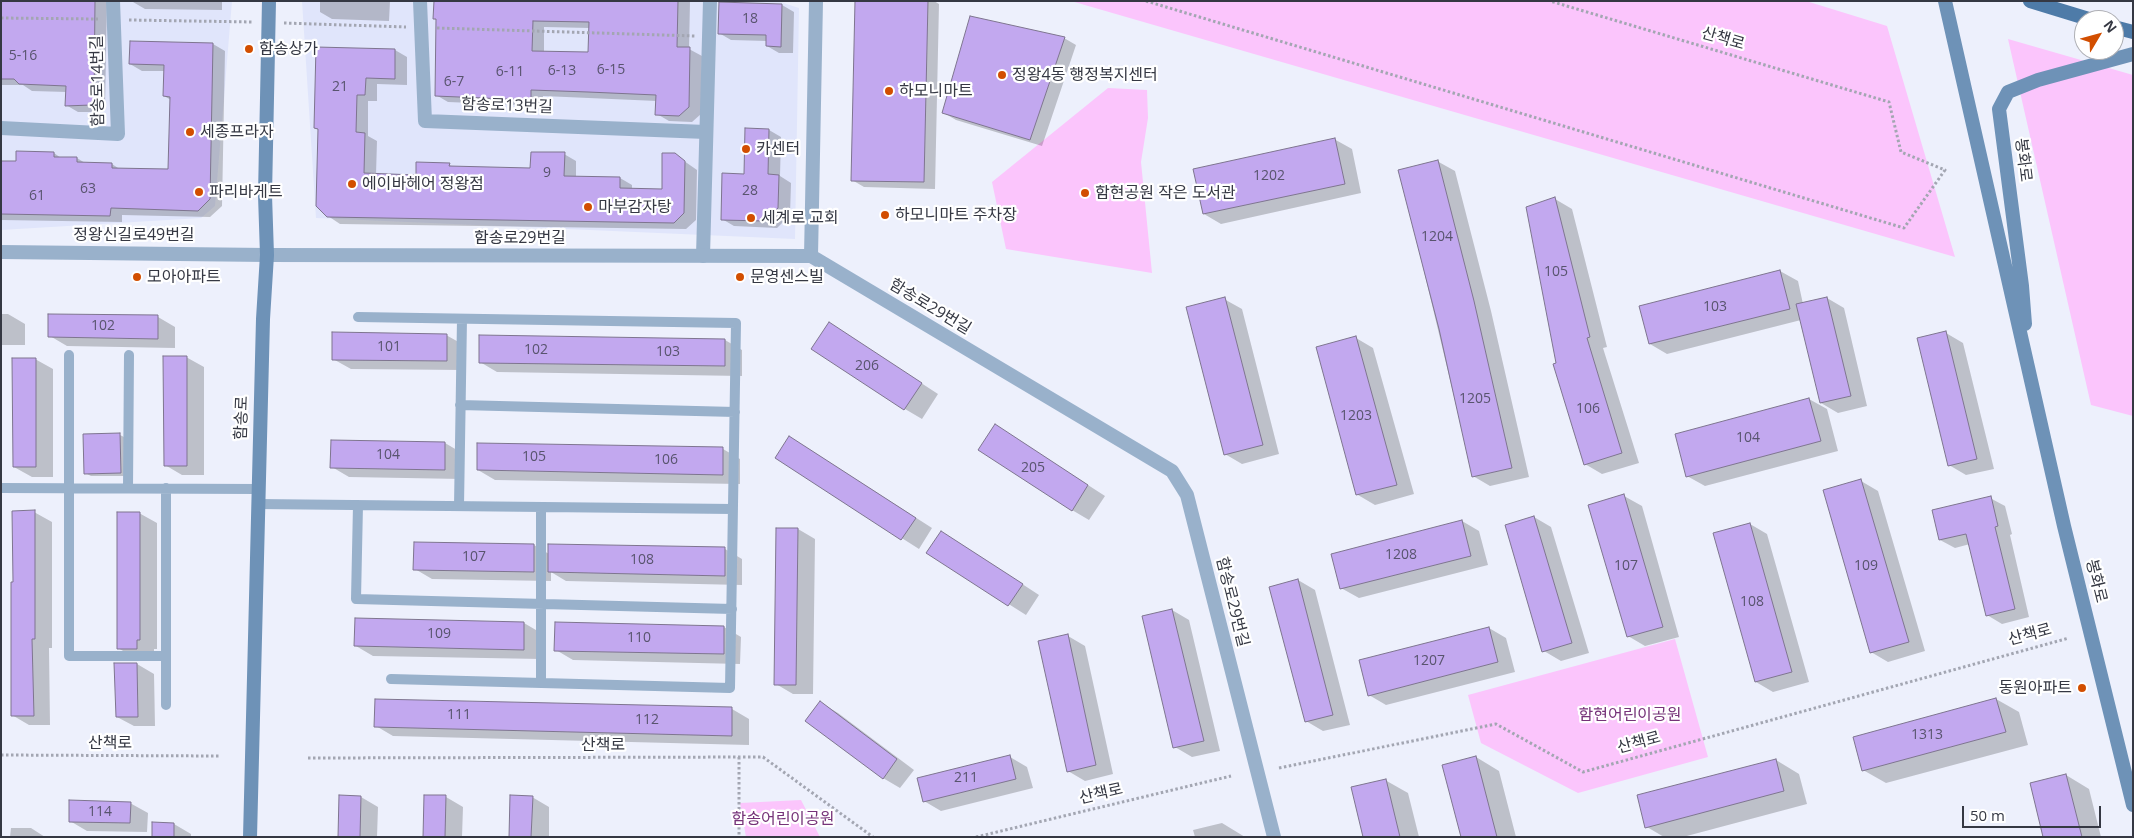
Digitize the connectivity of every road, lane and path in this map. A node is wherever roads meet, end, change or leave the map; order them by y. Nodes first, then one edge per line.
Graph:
1 (113, 1) edge
2 (268, 1) edge
3 (420, 1) edge
4 (710, 1) edge
5 (816, 1) edge
6 (1146, 1) edge
7 (1550, 1) edge
8 (1945, 1) edge
9 (2030, 1) edge
10 (2074, 14) edge
11 (1, 18) edge
12 (114, 19) junction
13 (268, 22) junction
14 (421, 27) junction
15 (709, 36) junction
16 (2133, 54) edge
17 (1, 128) edge
18 (706, 132) junction
19 (1, 252) edge
20 (267, 255) junction
21 (703, 256) junction
22 (810, 256) junction
23 (358, 318) dead end
24 (462, 319) junction
25 (69, 355) dead end
26 (129, 355) dead end
27 (2027, 364) junction
28 (460, 405) junction
29 (734, 412) junction
30 (1, 488) edge
31 (69, 488) junction
32 (128, 488) junction
33 (166, 488) junction
34 (258, 489) junction
35 (258, 504) junction
36 (358, 505) junction
37 (459, 506) junction
38 (541, 507) junction
39 (733, 509) junction
40 (541, 604) junction
41 (732, 609) junction
42 (2069, 638) dead end
43 (165, 656) junction
44 (391, 679) dead end
45 (541, 683) junction
46 (166, 705) dead end
47 (1, 755) edge
48 (219, 756) dead end
49 (308, 758) dead end
50 (739, 758) junction
51 (1279, 768) dead end
52 (1231, 776) dead end
53 (2133, 805) edge
54 (250, 837) edge
55 (739, 837) edge
56 (873, 837) edge
57 (976, 837) edge
58 (1274, 837) edge

1 - 12 street, 함송로14번길
2 - 13 main road, 함송로
3 - 14 street, 함송로13번길
4 - 15 street
5 - 22 street
6 - 7 path, 산책로
8 - 27 main road, 봉화로
9 - 10 main road
11 - 12 path
12 - 13 path
12 - 17 street, 함송로14번길
13 - 14 path
13 - 20 main road, 함송로
14 - 15 path
14 - 18 street, 함송로13번길
15 - 18 street
16 - 27 main road, 봉화로
18 - 21 street
19 - 20 street, 정왕신길로49번길
20 - 21 street, 함송로29번길
20 - 34 main road, 함송로
21 - 22 street, 함송로29번길
22 - 58 street, 함송로29번길
23 - 24 lane
24 - 28 lane
24 - 29 lane
25 - 31 lane
26 - 32 lane
27 - 53 main road, 봉화로
28 - 29 lane
28 - 37 lane
29 - 39 lane
30 - 31 lane
31 - 32 lane
31 - 43 lane
32 - 33 lane
33 - 34 lane
33 - 43 lane
34 - 35 main road, 함송로
35 - 36 lane
35 - 54 main road, 함송로
36 - 37 lane
36 - 40 lane
37 - 38 lane
38 - 39 lane
38 - 40 lane
39 - 41 lane
40 - 41 lane
40 - 45 lane
41 - 45 lane
42 - 51 path, 산책로
43 - 46 lane
44 - 45 lane
47 - 48 path, 산책로
49 - 50 path, 산책로
50 - 55 path
50 - 56 path, 산책로
52 - 57 path, 산책로

